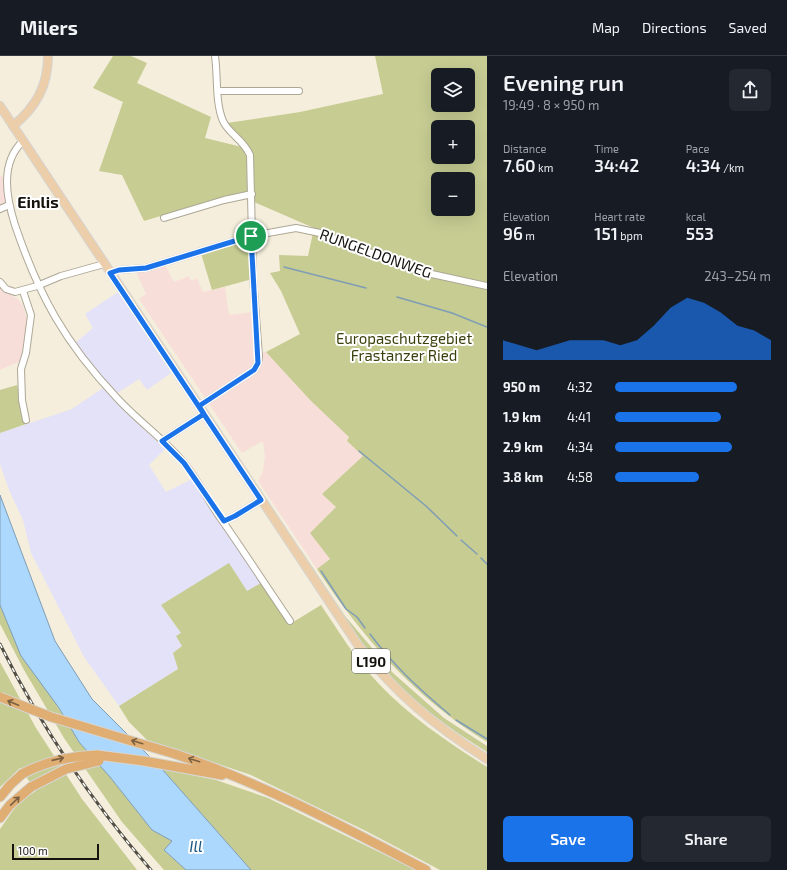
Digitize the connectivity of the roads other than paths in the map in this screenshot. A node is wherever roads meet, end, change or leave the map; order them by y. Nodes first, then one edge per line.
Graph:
1 (48, 56) edge
2 (215, 56) edge
3 (218, 91) junction
4 (299, 91) dead end
5 (0, 106) edge
6 (13, 126) junction
7 (23, 141) junction
8 (3, 176) edge
9 (252, 194) junction
10 (9, 205) junction
11 (0, 209) edge
12 (164, 218) dead end
13 (251, 236) junction
14 (104, 264) junction
15 (110, 273) junction
16 (0, 282) edge
17 (38, 286) junction
18 (487, 286) edge
19 (23, 291) junction
20 (199, 406) junction
21 (204, 414) junction
22 (26, 420) dead end
23 (162, 441) junction
24 (261, 500) junction
25 (224, 521) junction
26 (290, 621) dead end
27 (0, 697) edge
28 (120, 759) junction
29 (487, 759) edge
30 (233, 777) junction
31 (0, 797) edge
32 (0, 818) edge
33 (426, 870) edge

1 - 6 main road
2 - 3 street
3 - 4 street
3 - 9 street
5 - 6 main road, L190
6 - 7 main road, L190
7 - 8 street
7 - 14 main road, L190
8 - 10 street
9 - 12 street
9 - 13 street
10 - 11 street
10 - 17 street
13 - 15 street, RUNGELDONWEG
13 - 18 street, RUNGELDONWEG
13 - 20 street
14 - 15 main road, L190
14 - 17 street
15 - 20 main road, L190
16 - 19 street
17 - 19 street
17 - 23 street
19 - 22 street
20 - 21 main road, L190
21 - 23 street
21 - 24 main road, L190
23 - 25 street
24 - 25 street
24 - 29 main road, L190
25 - 26 street
30 -> 27 highway, bridge
28 - 30 highway
31 -> 28 highway, bridge
32 -> 28 highway, bridge
30 - 33 highway

